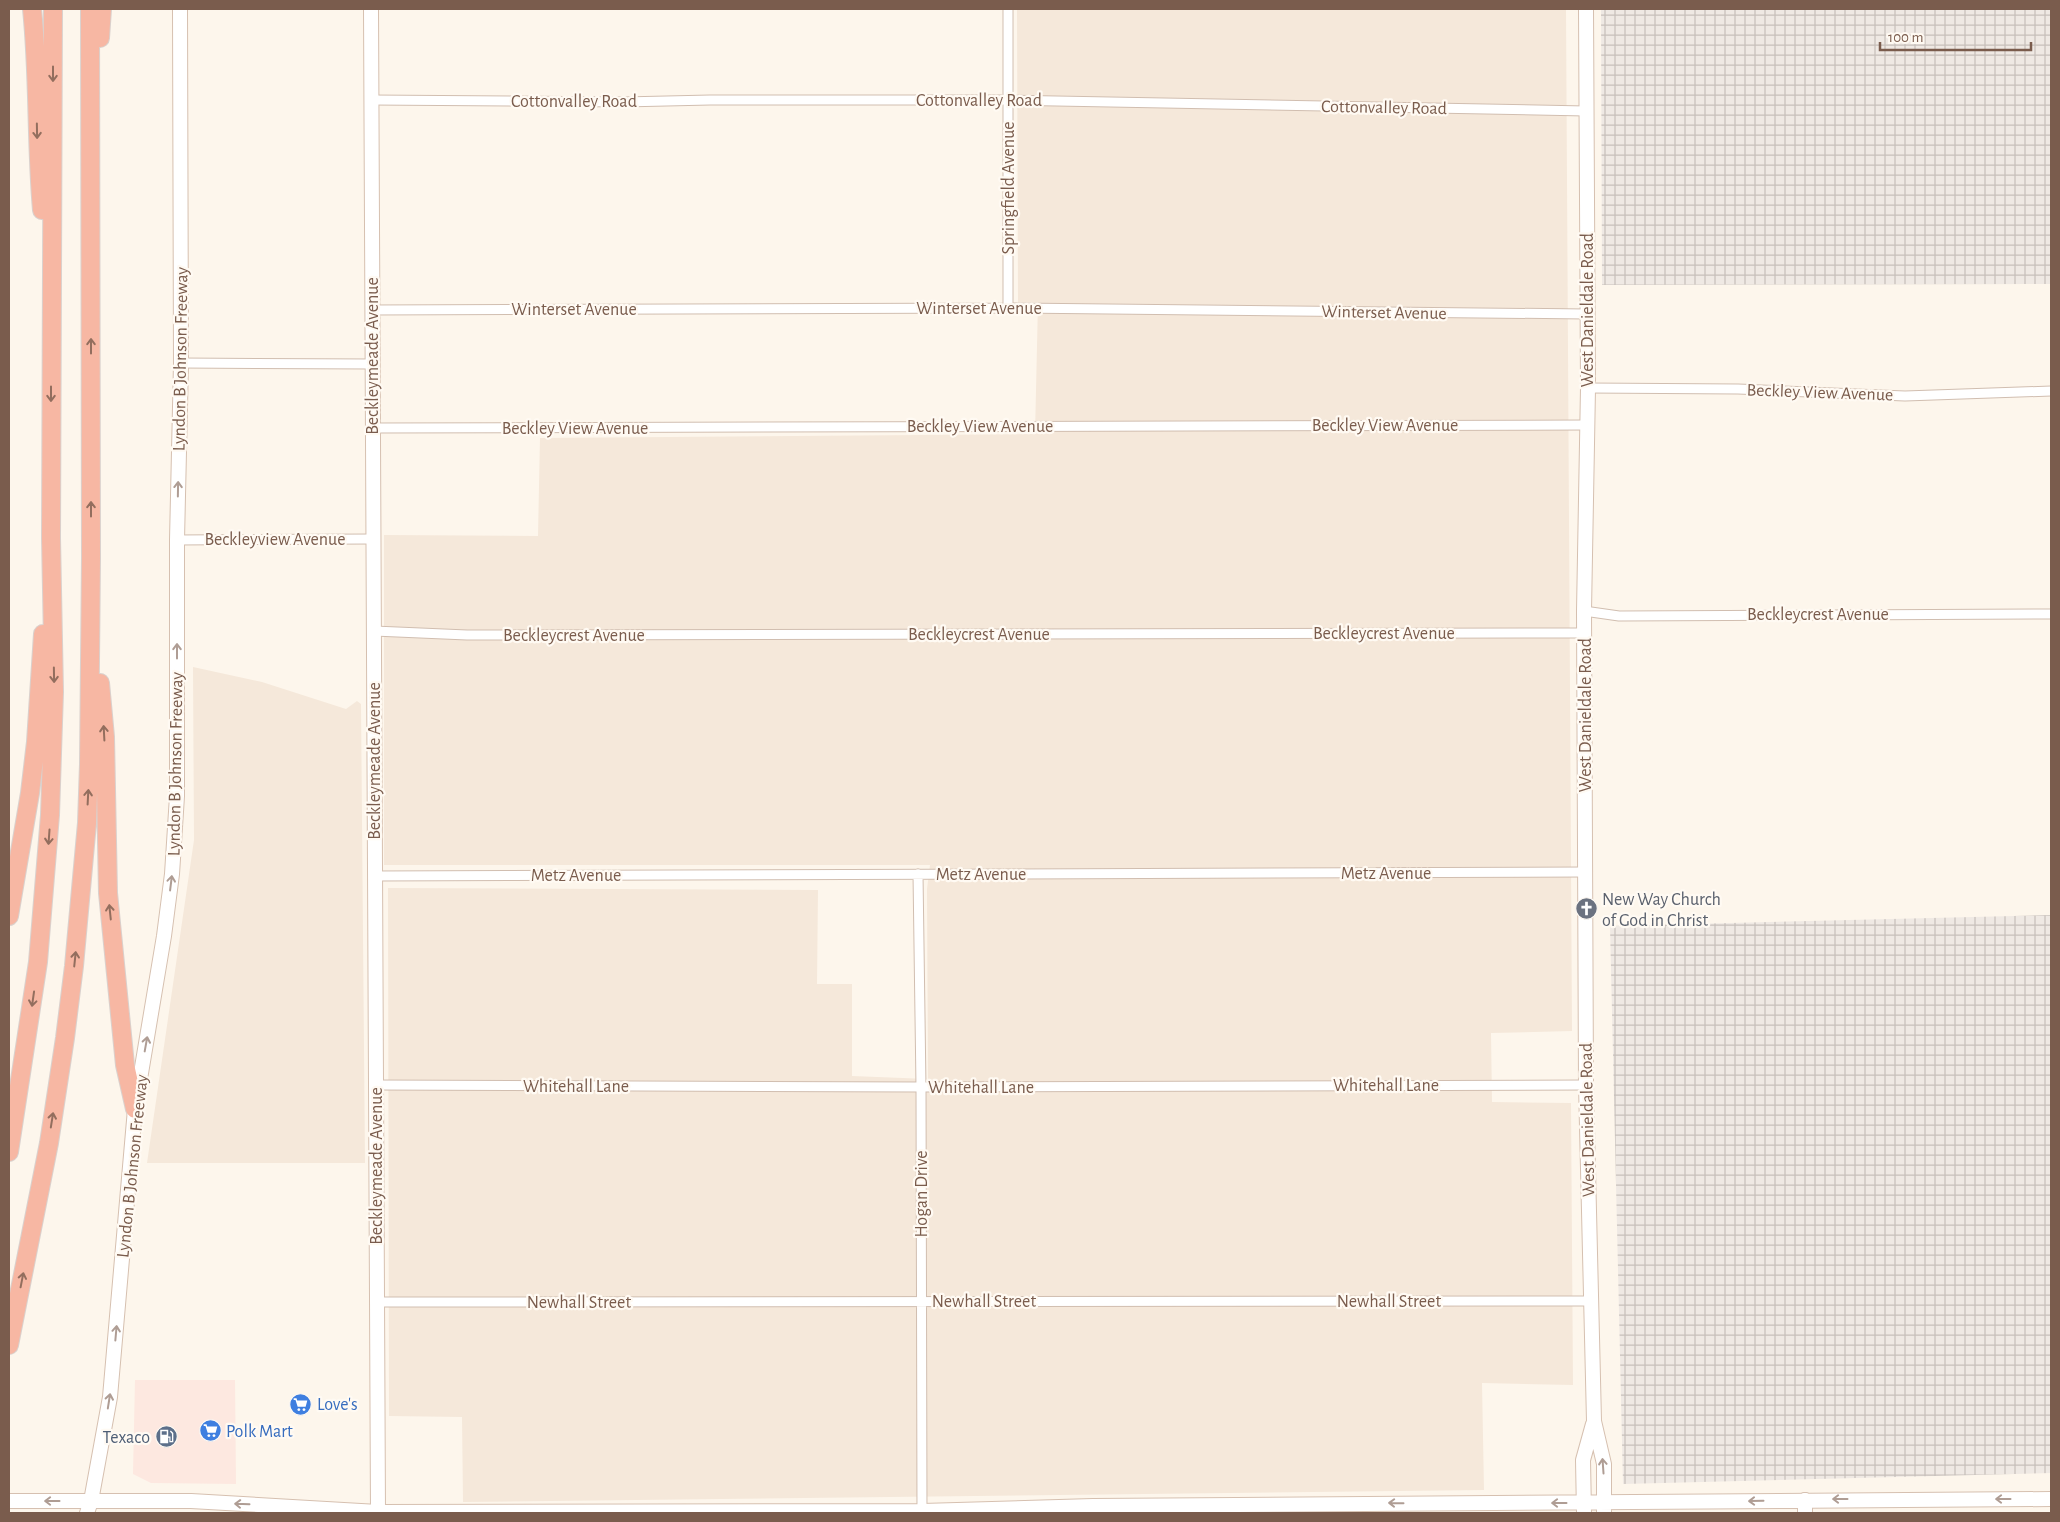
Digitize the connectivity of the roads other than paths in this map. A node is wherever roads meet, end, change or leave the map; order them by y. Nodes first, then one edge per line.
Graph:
1 (90, 9) edge
2 (102, 9) edge
3 (180, 9) edge
4 (371, 9) edge
5 (1008, 9) edge
6 (1586, 9) edge
7 (33, 14) edge
8 (53, 17) edge
9 (371, 100) junction
10 (1008, 100) junction
11 (1586, 111) junction
12 (90, 163) junction
13 (1008, 308) junction
14 (372, 310) junction
15 (1586, 314) junction
16 (51, 327) junction
17 (181, 363) junction
18 (372, 364) junction
19 (1588, 388) junction
20 (2051, 391) edge
21 (1587, 425) junction
22 (373, 428) junction
23 (51, 538) junction
24 (373, 539) junction
25 (177, 540) junction
26 (91, 558) junction
27 (1584, 611) junction
28 (2051, 614) edge
29 (374, 631) junction
30 (1584, 633) junction
31 (1586, 872) junction
32 (918, 874) junction
33 (375, 876) junction
34 (9, 916) edge
35 (376, 1085) junction
36 (1586, 1085) junction
37 (921, 1087) junction
38 (135, 1109) junction
39 (9, 1152) edge
40 (921, 1300) junction
41 (1591, 1301) junction
42 (377, 1302) junction
43 (9, 1345) edge
44 (1594, 1420) junction
45 (2051, 1499) edge
46 (11, 1500) edge
47 (1805, 1506) edge
48 (89, 1507) edge
49 (1584, 1508) edge
50 (1604, 1508) edge
51 (1151, 1509) edge
52 (1273, 1509) edge
53 (1422, 1509) edge
54 (1049, 1510) edge
55 (667, 1512) edge
56 (922, 1512) edge
57 (378, 1513) edge

1 - 12 highway
2 - 12 highway
3 - 17 main road, Lyndon B Johnson Freeway
4 - 9 main road, Beckleymeade Avenue
5 - 10 street, Springfield Avenue
6 - 11 main road, West Danieldale Road
7 -> 16 highway
8 -> 16 highway
9 - 10 street, Cottonvalley Road
9 - 14 main road, Beckleymeade Avenue
10 - 11 street, Cottonvalley Road
10 - 13 street, Springfield Avenue
11 - 15 main road, West Danieldale Road
26 -> 12 highway
13 - 14 street, Winterset Avenue
13 - 15 street, Winterset Avenue
14 - 18 main road, Beckleymeade Avenue
15 - 19 main road, West Danieldale Road
16 -> 23 highway
17 - 18 street
25 -> 17 main road, Lyndon B Johnson Freeway
18 - 22 main road, Beckleymeade Avenue
19 - 20 street, Beckley View Avenue
19 - 21 main road, West Danieldale Road
21 - 22 street, Beckley View Avenue
21 - 27 main road, West Danieldale Road
22 - 24 main road, Beckleymeade Avenue
23 - 34 highway
23 -> 39 highway
24 - 25 street, Beckleyview Avenue
24 - 29 main road, Beckleymeade Avenue
38 -> 25 main road, Lyndon B Johnson Freeway
38 -> 26 highway
43 -> 26 highway
27 - 28 street, Beckleycrest Avenue
27 - 30 main road, West Danieldale Road
29 - 30 street, Beckleycrest Avenue
29 - 33 main road, Beckleymeade Avenue
30 - 31 main road, West Danieldale Road
31 - 32 street, Metz Avenue
31 - 36 main road, West Danieldale Road
32 - 33 street, Metz Avenue
32 - 37 street, Hogan Drive
33 - 35 main road, Beckleymeade Avenue
35 - 37 street, Whitehall Lane
35 - 42 main road, Beckleymeade Avenue
36 - 37 street, Whitehall Lane
36 - 41 main road, West Danieldale Road
37 - 40 street, Hogan Drive
48 -> 38 main road, Lyndon B Johnson Freeway
40 - 41 street, Newhall Street
40 - 42 street, Newhall Street
40 - 56 street, Hogan Drive
41 - 44 main road, West Danieldale Road
42 - 57 main road, Beckleymeade Avenue
44 - 49 main road, West Danieldale Road
50 -> 44 main road, West Danieldale Road
45 -> 47 main road
48 -> 46 main road
47 -> 50 main road
57 -> 48 main road
49 - 50 main road
49 -> 53 main road
51 - 52 main road
51 - 54 main road
53 -> 52 main road
54 - 56 main road
55 - 56 main road
55 - 57 main road

